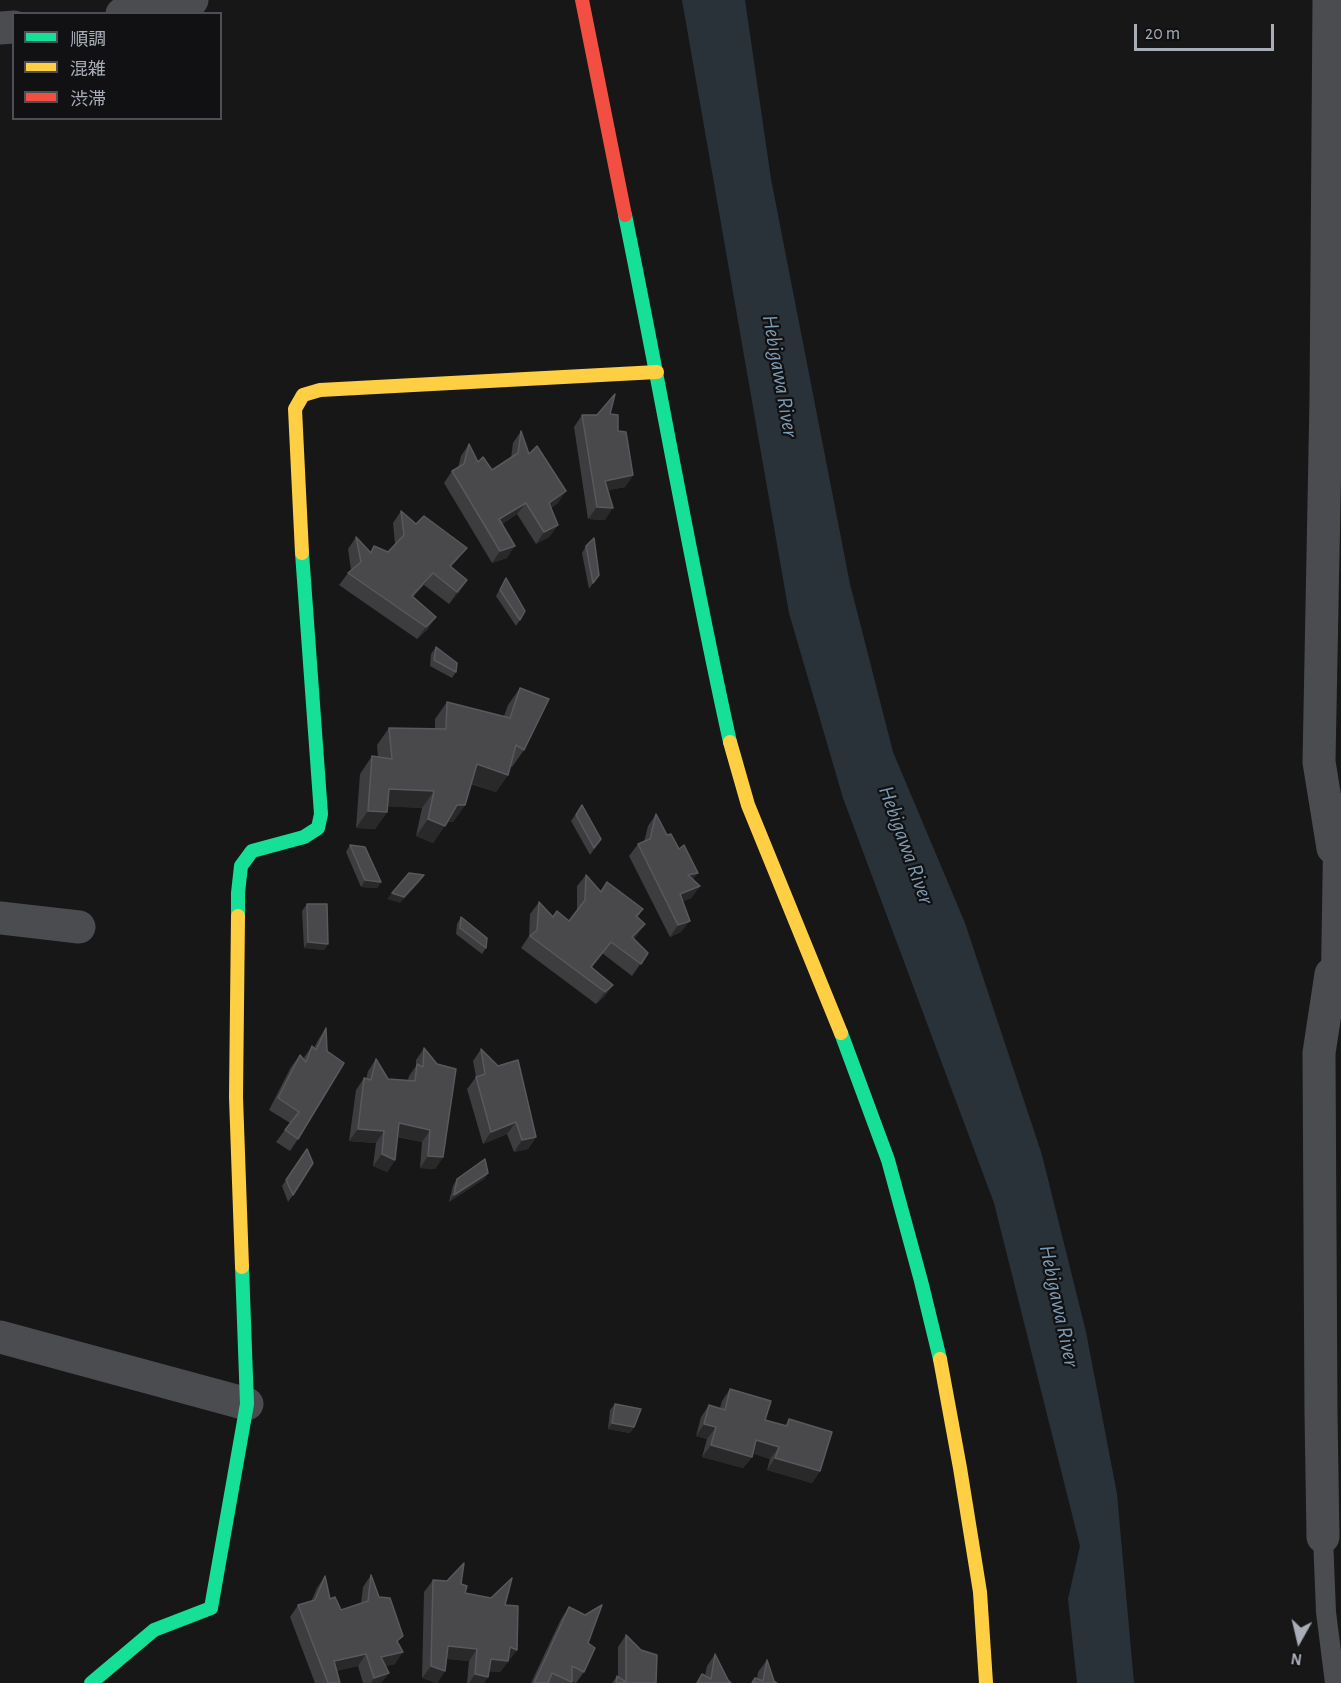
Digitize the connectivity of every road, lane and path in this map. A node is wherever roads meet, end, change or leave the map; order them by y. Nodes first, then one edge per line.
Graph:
1 (192, 0) edge
2 (582, 0) edge
3 (1329, 0) edge
4 (132, 12) edge
5 (657, 372) junction
6 (1333, 848) joint
7 (0, 918) edge
8 (79, 927) dead end
9 (1330, 974) joint
10 (0, 1337) edge
11 (247, 1404) junction
12 (1323, 1537) joint
13 (91, 1683) edge
14 (986, 1683) edge
15 (1335, 1683) edge

1 - 4 street
2 - 5 street
3 - 6 street
5 - 11 street
5 - 14 street
6 - 9 lane
7 - 8 street
9 - 12 street
10 - 11 street
11 - 13 street
12 - 15 lane

